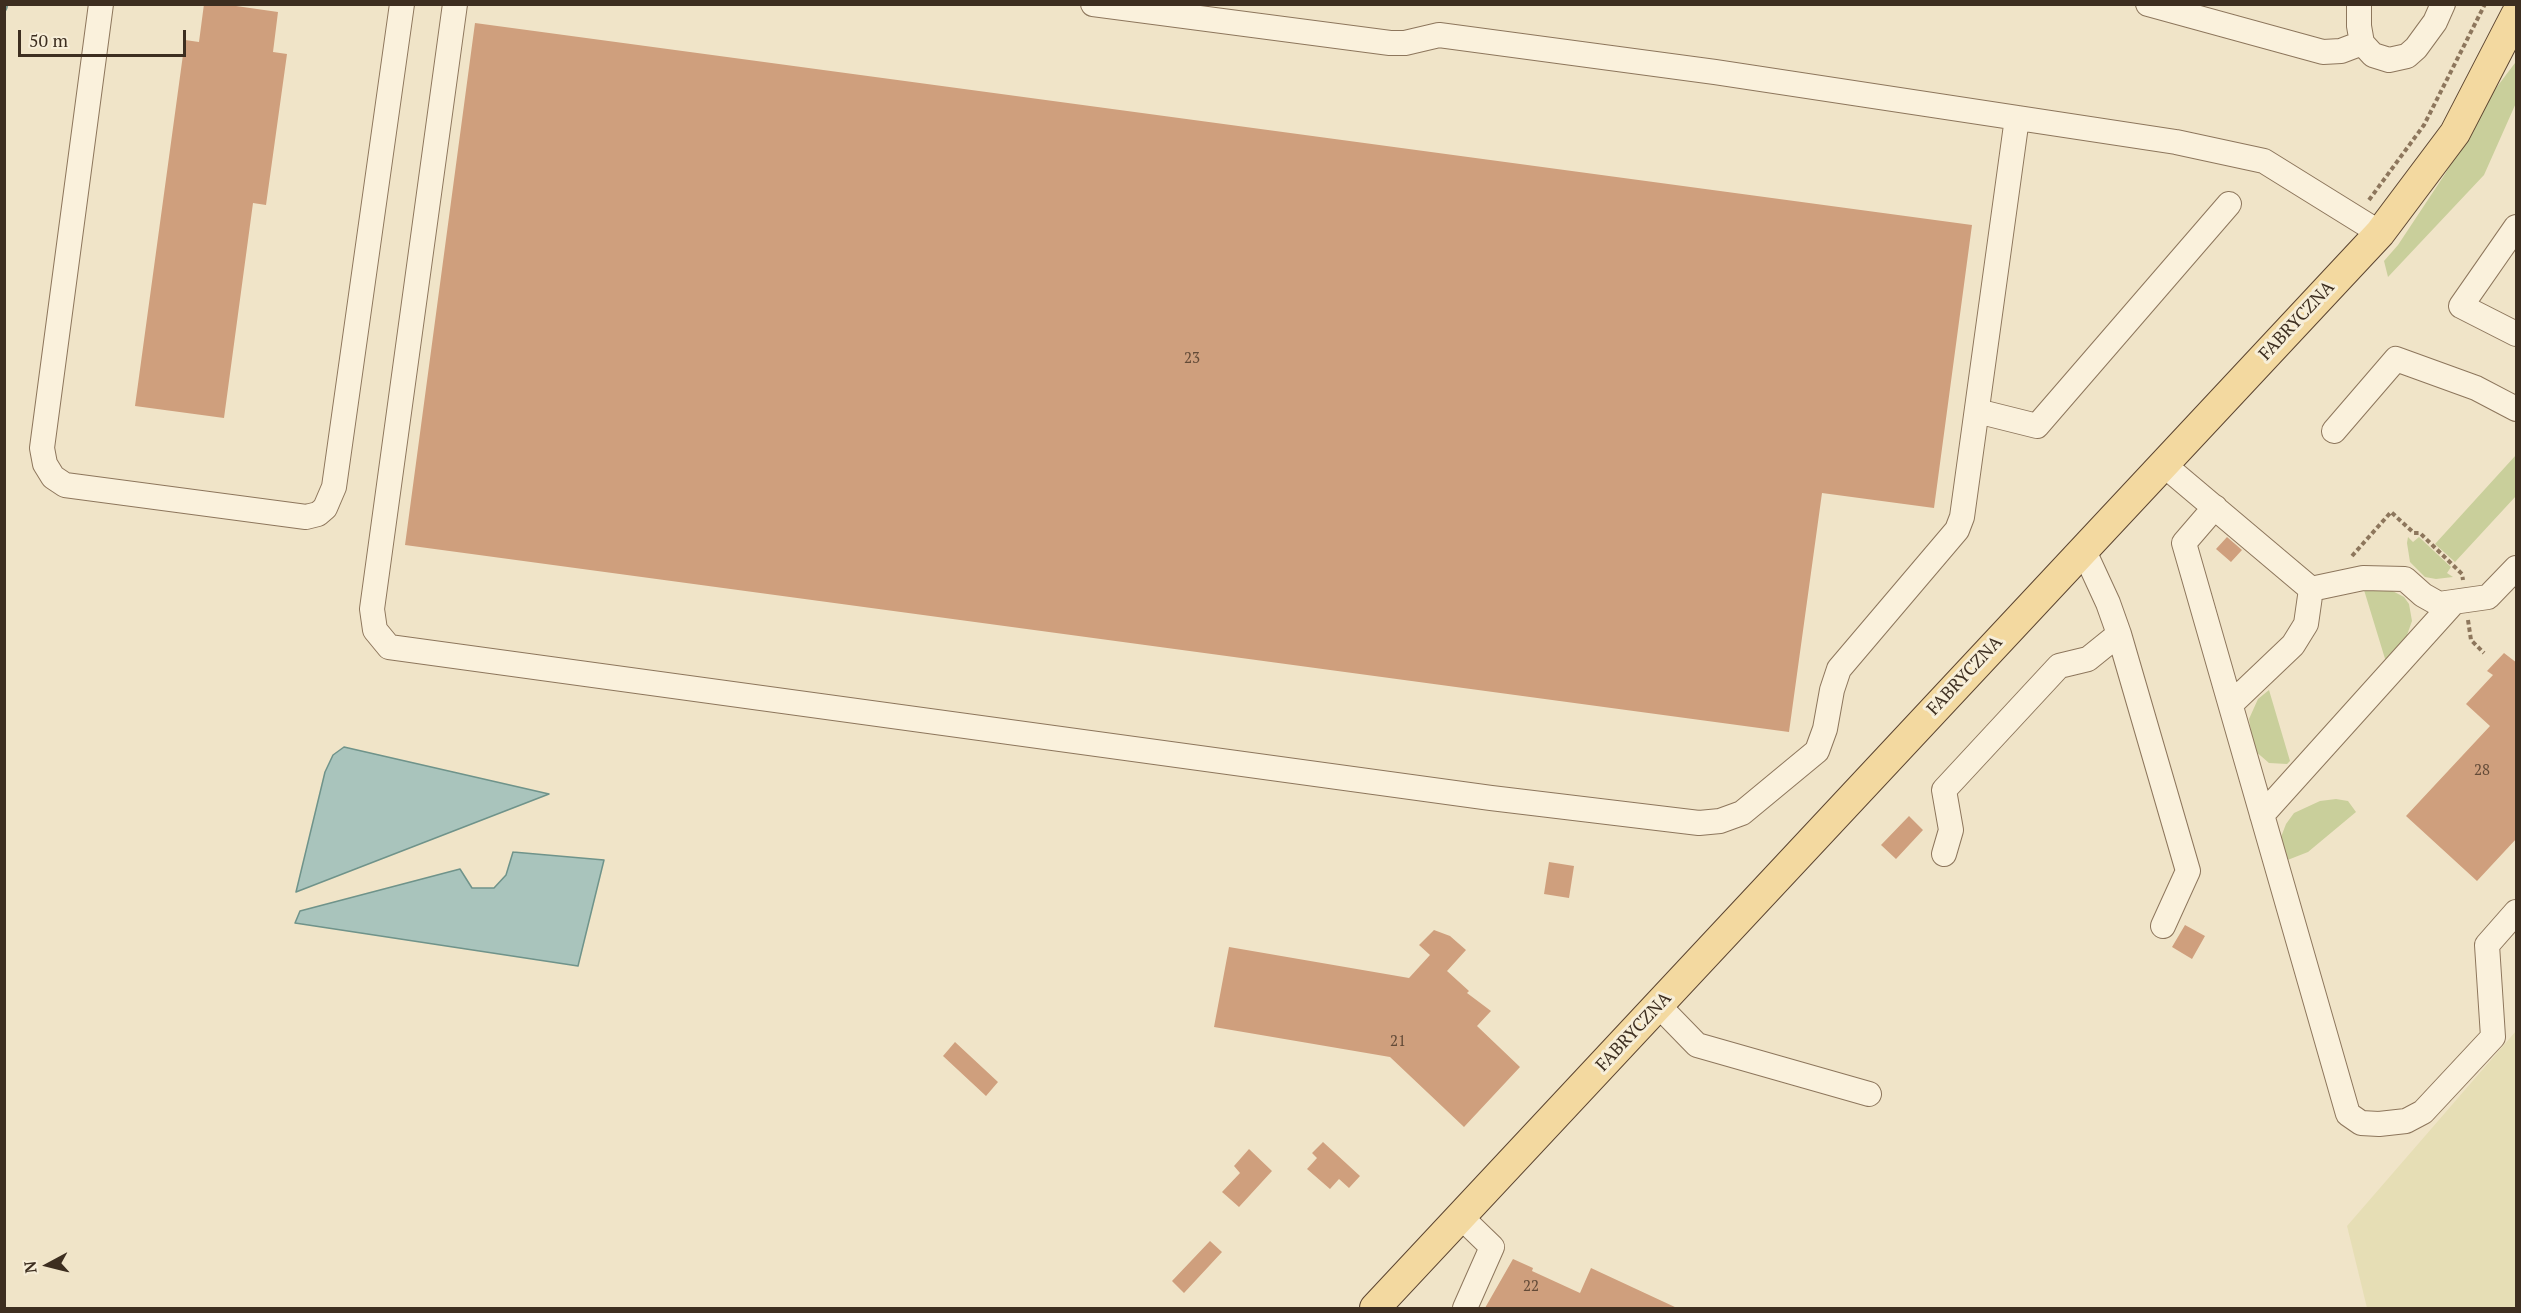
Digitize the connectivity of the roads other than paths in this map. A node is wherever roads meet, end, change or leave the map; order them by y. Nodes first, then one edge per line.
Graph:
1 (101, 4) edge
2 (402, 4) edge
3 (455, 4) edge
4 (1093, 4) edge
5 (2148, 4) edge
6 (2359, 4) edge
7 (2443, 4) edge
8 (2513, 33) edge
9 (2362, 43) junction
10 (2017, 118) junction
11 (2229, 204) dead end
12 (2517, 227) edge
13 (2380, 233) junction
14 (2517, 333) edge
15 (2517, 410) edge
16 (1977, 411) junction
17 (2334, 431) dead end
18 (2164, 465) junction
19 (2215, 507) junction
20 (2084, 551) junction
21 (2517, 568) edge
22 (2311, 590) junction
23 (2454, 602) junction
24 (2119, 634) junction
25 (2230, 704) junction
26 (2262, 815) junction
27 (1944, 854) dead end
28 (2517, 912) edge
29 (2163, 926) dead end
30 (1659, 1006) junction
31 (1869, 1094) dead end
32 (1461, 1217) junction
33 (1376, 1308) edge
34 (1465, 1308) edge

1 - 2 lane
3 - 16 lane
4 - 10 lane
5 - 9 lane
6 - 9 lane
7 - 9 lane
8 - 13 main road, FABRYCZNA
10 - 13 lane
10 - 16 lane
11 - 16 lane
12 - 14 lane
13 - 18 main road, FABRYCZNA
15 - 17 lane
18 - 19 lane
18 - 20 main road, FABRYCZNA
19 - 22 lane
19 - 25 lane
20 - 24 lane
20 - 30 main road, FABRYCZNA
21 - 23 lane
22 - 23 lane
22 - 25 lane
23 - 26 lane
24 - 27 lane
24 - 29 lane
25 - 26 lane
26 - 28 lane
30 - 31 lane
30 - 32 main road, FABRYCZNA
32 - 33 main road, FABRYCZNA
32 - 34 lane

